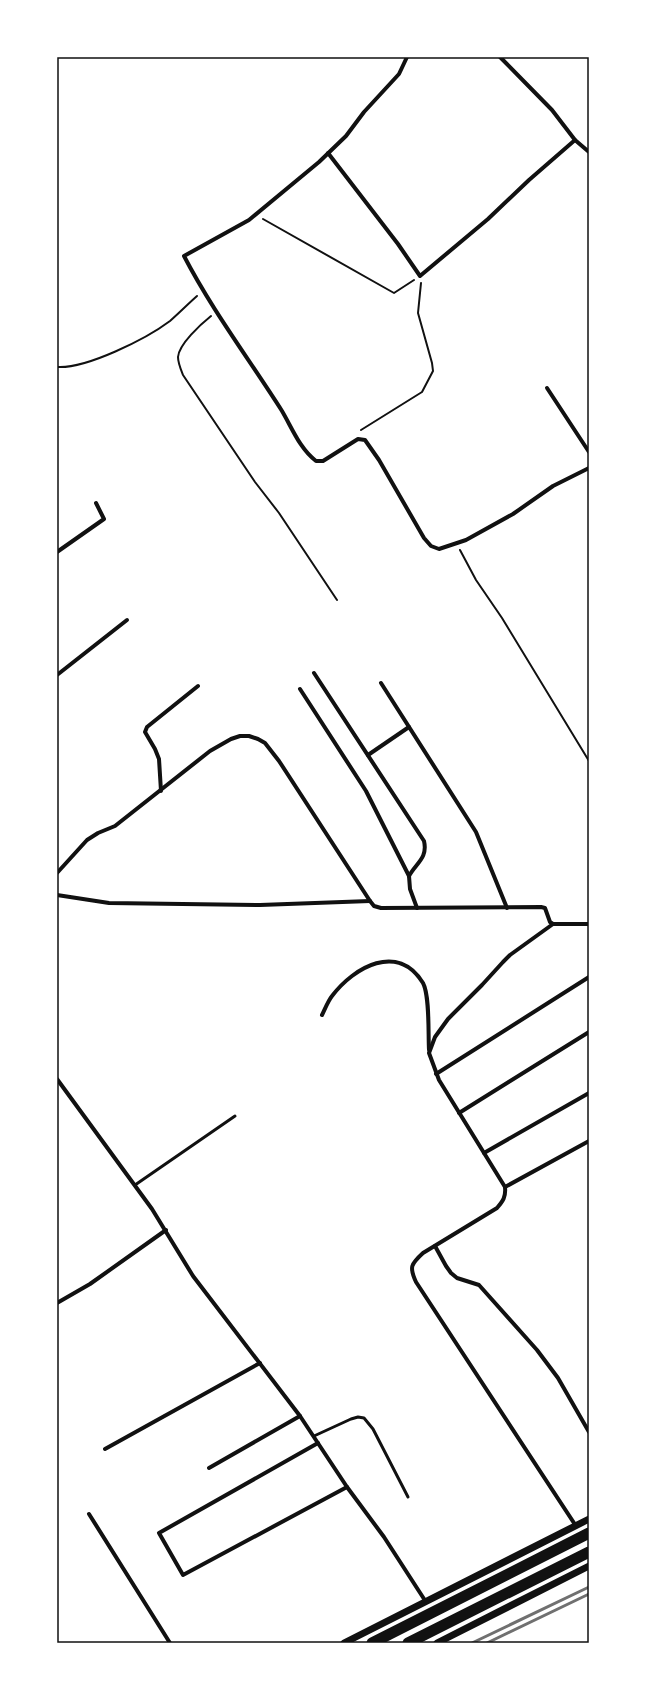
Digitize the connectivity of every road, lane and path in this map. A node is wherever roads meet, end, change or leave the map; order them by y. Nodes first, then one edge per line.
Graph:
1 (407, 57) edge
2 (500, 57) edge
3 (575, 140) junction
4 (589, 152) edge
5 (328, 153) junction
6 (255, 215) junction
7 (420, 276) junction
8 (203, 291) junction
9 (216, 311) junction
10 (57, 367) edge
11 (548, 388) dead end
12 (360, 430) dead end
13 (589, 452) edge
14 (589, 468) edge
15 (96, 503) dead end
16 (457, 544) junction
17 (57, 552) edge
18 (337, 600) dead end
19 (127, 620) dead end
20 (314, 673) dead end
21 (57, 675) edge
22 (381, 683) dead end
23 (198, 686) dead end
24 (300, 689) dead end
25 (409, 727) junction
26 (368, 755) junction
27 (589, 761) edge
28 (161, 791) junction
29 (57, 873) edge
30 (409, 876) junction
31 (57, 895) edge
32 (370, 901) junction
33 (418, 908) junction
34 (507, 908) junction
35 (553, 924) junction
36 (589, 924) edge
37 (589, 976) edge
38 (322, 1015) dead end
39 (589, 1032) edge
40 (430, 1053) junction
41 (436, 1074) junction
42 (57, 1079) edge
43 (589, 1093) edge
44 (459, 1113) junction
45 (235, 1116) dead end
46 (589, 1141) edge
47 (484, 1153) junction
48 (135, 1185) junction
49 (505, 1187) junction
50 (166, 1230) junction
51 (435, 1246) junction
52 (57, 1303) edge
53 (260, 1363) junction
54 (300, 1416) junction
55 (589, 1432) edge
56 (314, 1436) junction
57 (318, 1443) junction
58 (105, 1449) dead end
59 (209, 1468) dead end
60 (347, 1487) junction
61 (408, 1497) dead end
62 (89, 1514) dead end
63 (589, 1519) edge
64 (576, 1526) junction
65 (589, 1532) edge
66 (589, 1552) edge
67 (589, 1566) edge
68 (426, 1602) junction
69 (170, 1643) edge
70 (344, 1643) edge
71 (372, 1643) edge
72 (408, 1643) edge
73 (437, 1643) edge

1 - 5 street
2 - 3 street
3 - 4 street
3 - 7 street
5 - 6 street
5 - 7 street
6 - 7 path
6 - 8 street
7 - 12 path
8 - 9 street
8 - 10 path
9 - 16 street
9 - 18 path
11 - 13 street
14 - 16 street
15 - 17 street
16 - 27 path
19 - 21 street
20 - 26 street
22 - 25 street
23 - 28 street
24 - 30 street
25 - 26 street
25 - 34 street
26 - 30 street
28 - 29 street
28 - 32 street
30 - 33 street
31 - 32 street
32 - 33 street
33 - 34 street
34 - 35 street
35 - 36 street
35 - 40 street
37 - 41 street
38 - 40 street
39 - 44 street
40 - 41 street
41 - 44 street
42 - 48 street
43 - 47 street
44 - 47 street
45 - 48 lane
46 - 49 street
47 - 49 street
48 - 50 street
49 - 51 street
50 - 52 street
50 - 53 street
51 - 55 street
51 - 64 street
53 - 54 street
53 - 58 street
54 - 56 street
54 - 59 street
56 - 57 street
56 - 61 lane
57 - 60 street
57 - 60 street
60 - 68 street
62 - 69 street
63 - 64 street
64 - 68 street
65 - 71 highway
66 - 72 highway
67 - 73 street
68 - 70 street

